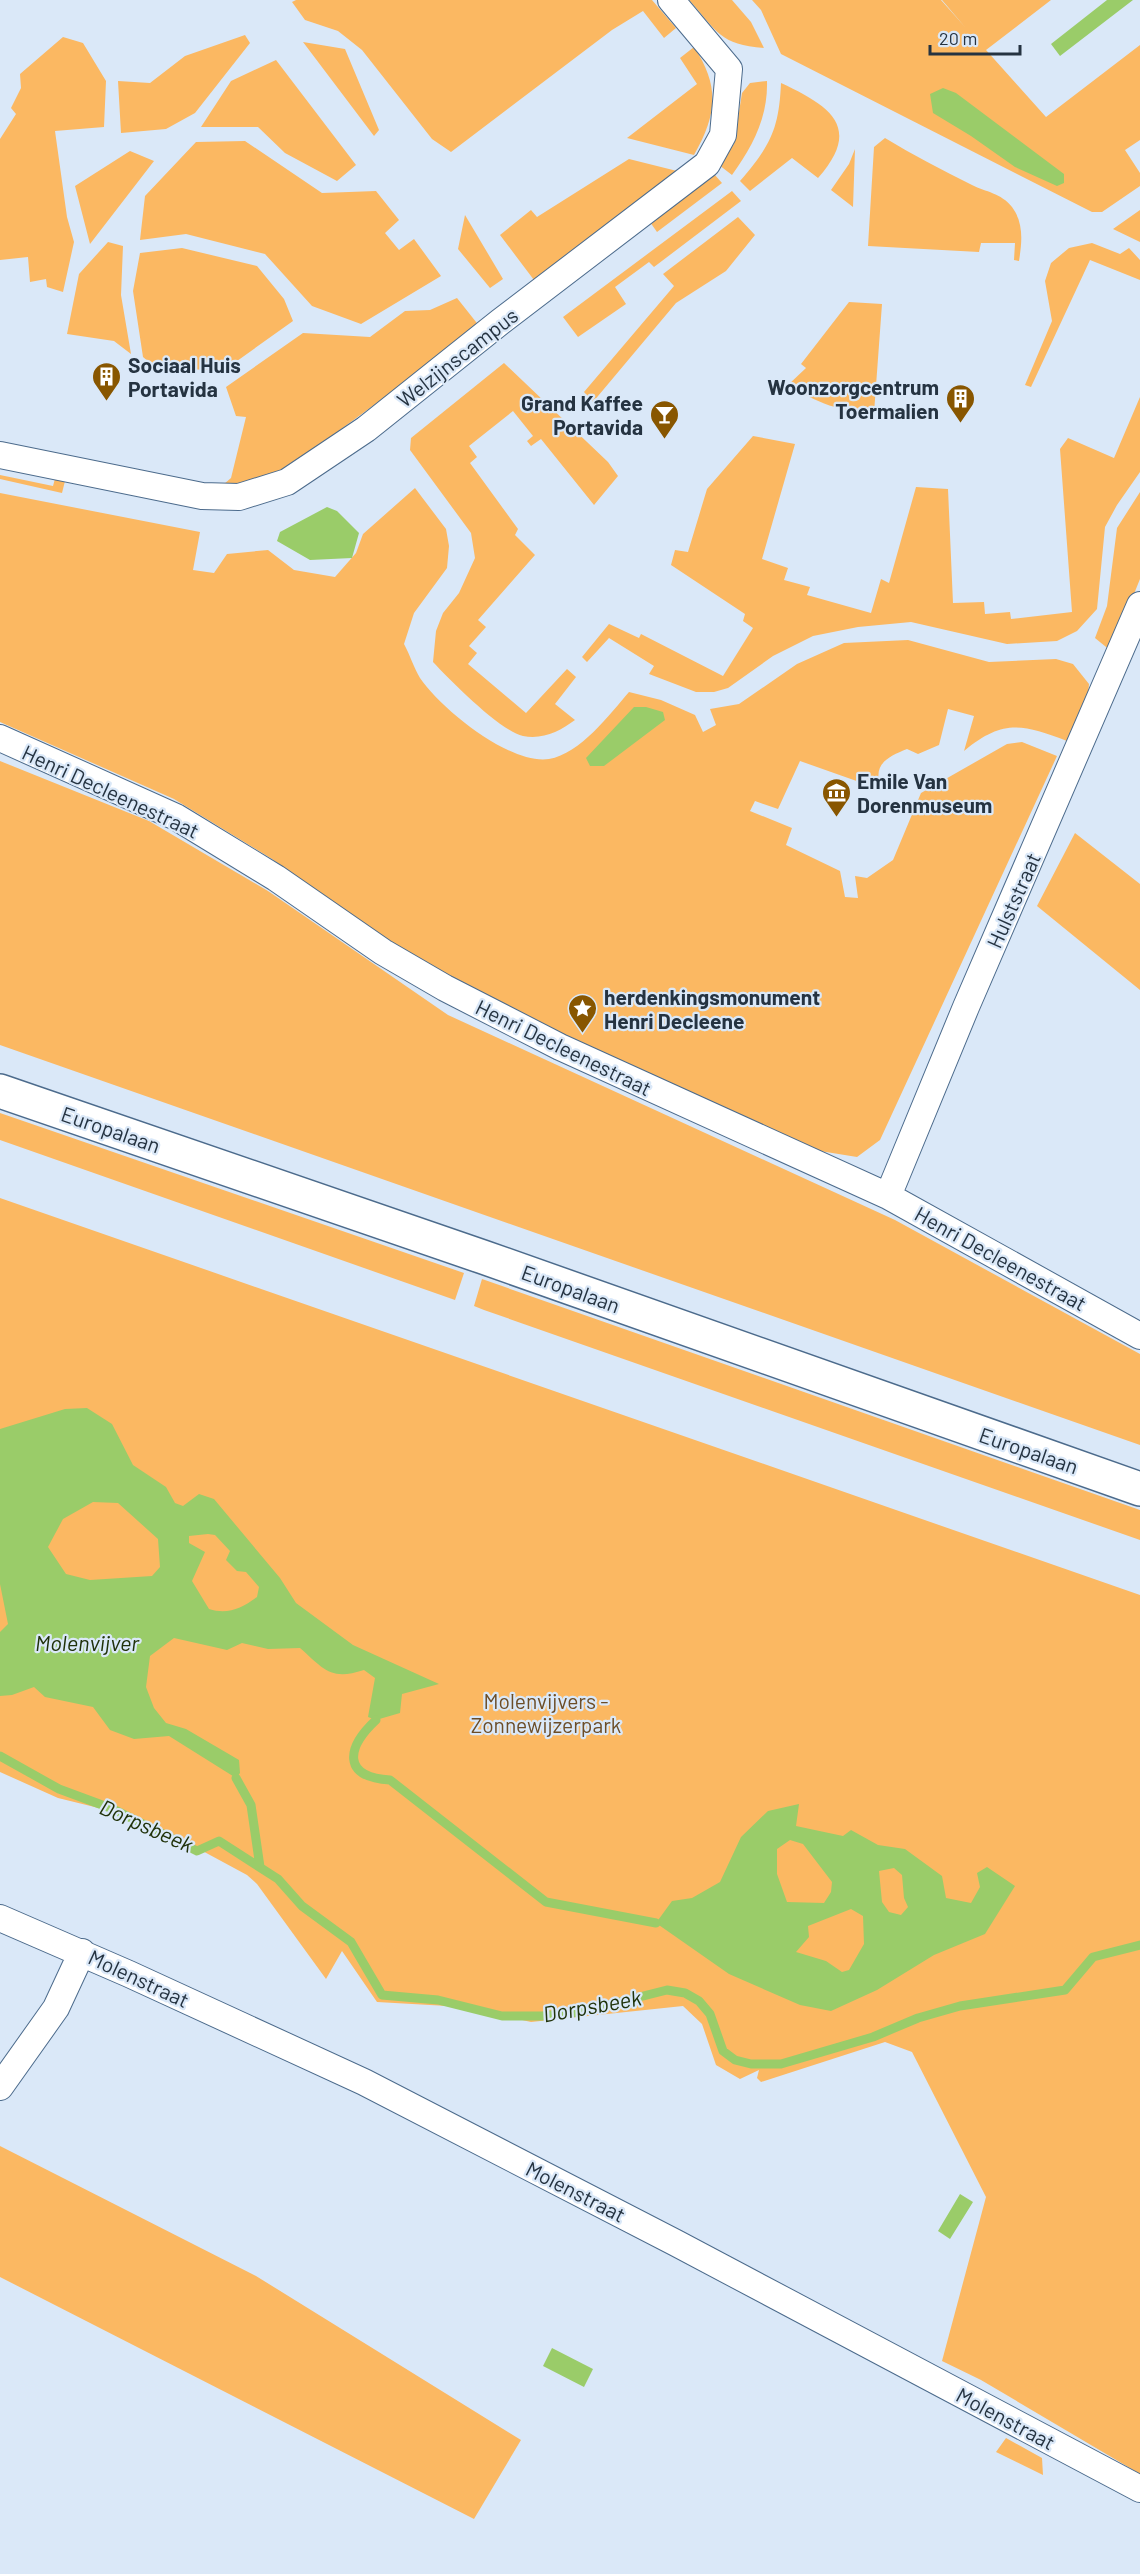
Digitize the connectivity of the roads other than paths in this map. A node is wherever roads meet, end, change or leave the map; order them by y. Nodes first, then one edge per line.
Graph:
1 (671, 0) edge
2 (0, 455) edge
3 (1140, 605) edge
4 (0, 738) edge
5 (0, 1091) edge
6 (888, 1196) junction
7 (1140, 1336) edge
8 (1140, 1489) edge
9 (0, 1918) edge
10 (82, 1952) junction
11 (0, 2087) edge
12 (1140, 2489) edge

1 - 2 street, Welzijnscampus
3 - 6 street, Hulststraat
4 - 6 street, Henri Decleenestraat
5 - 8 main road, Europalaan
6 - 7 street, Henri Decleenestraat
9 - 10 street, Molenstraat
10 - 11 street
10 - 12 street, Molenstraat

